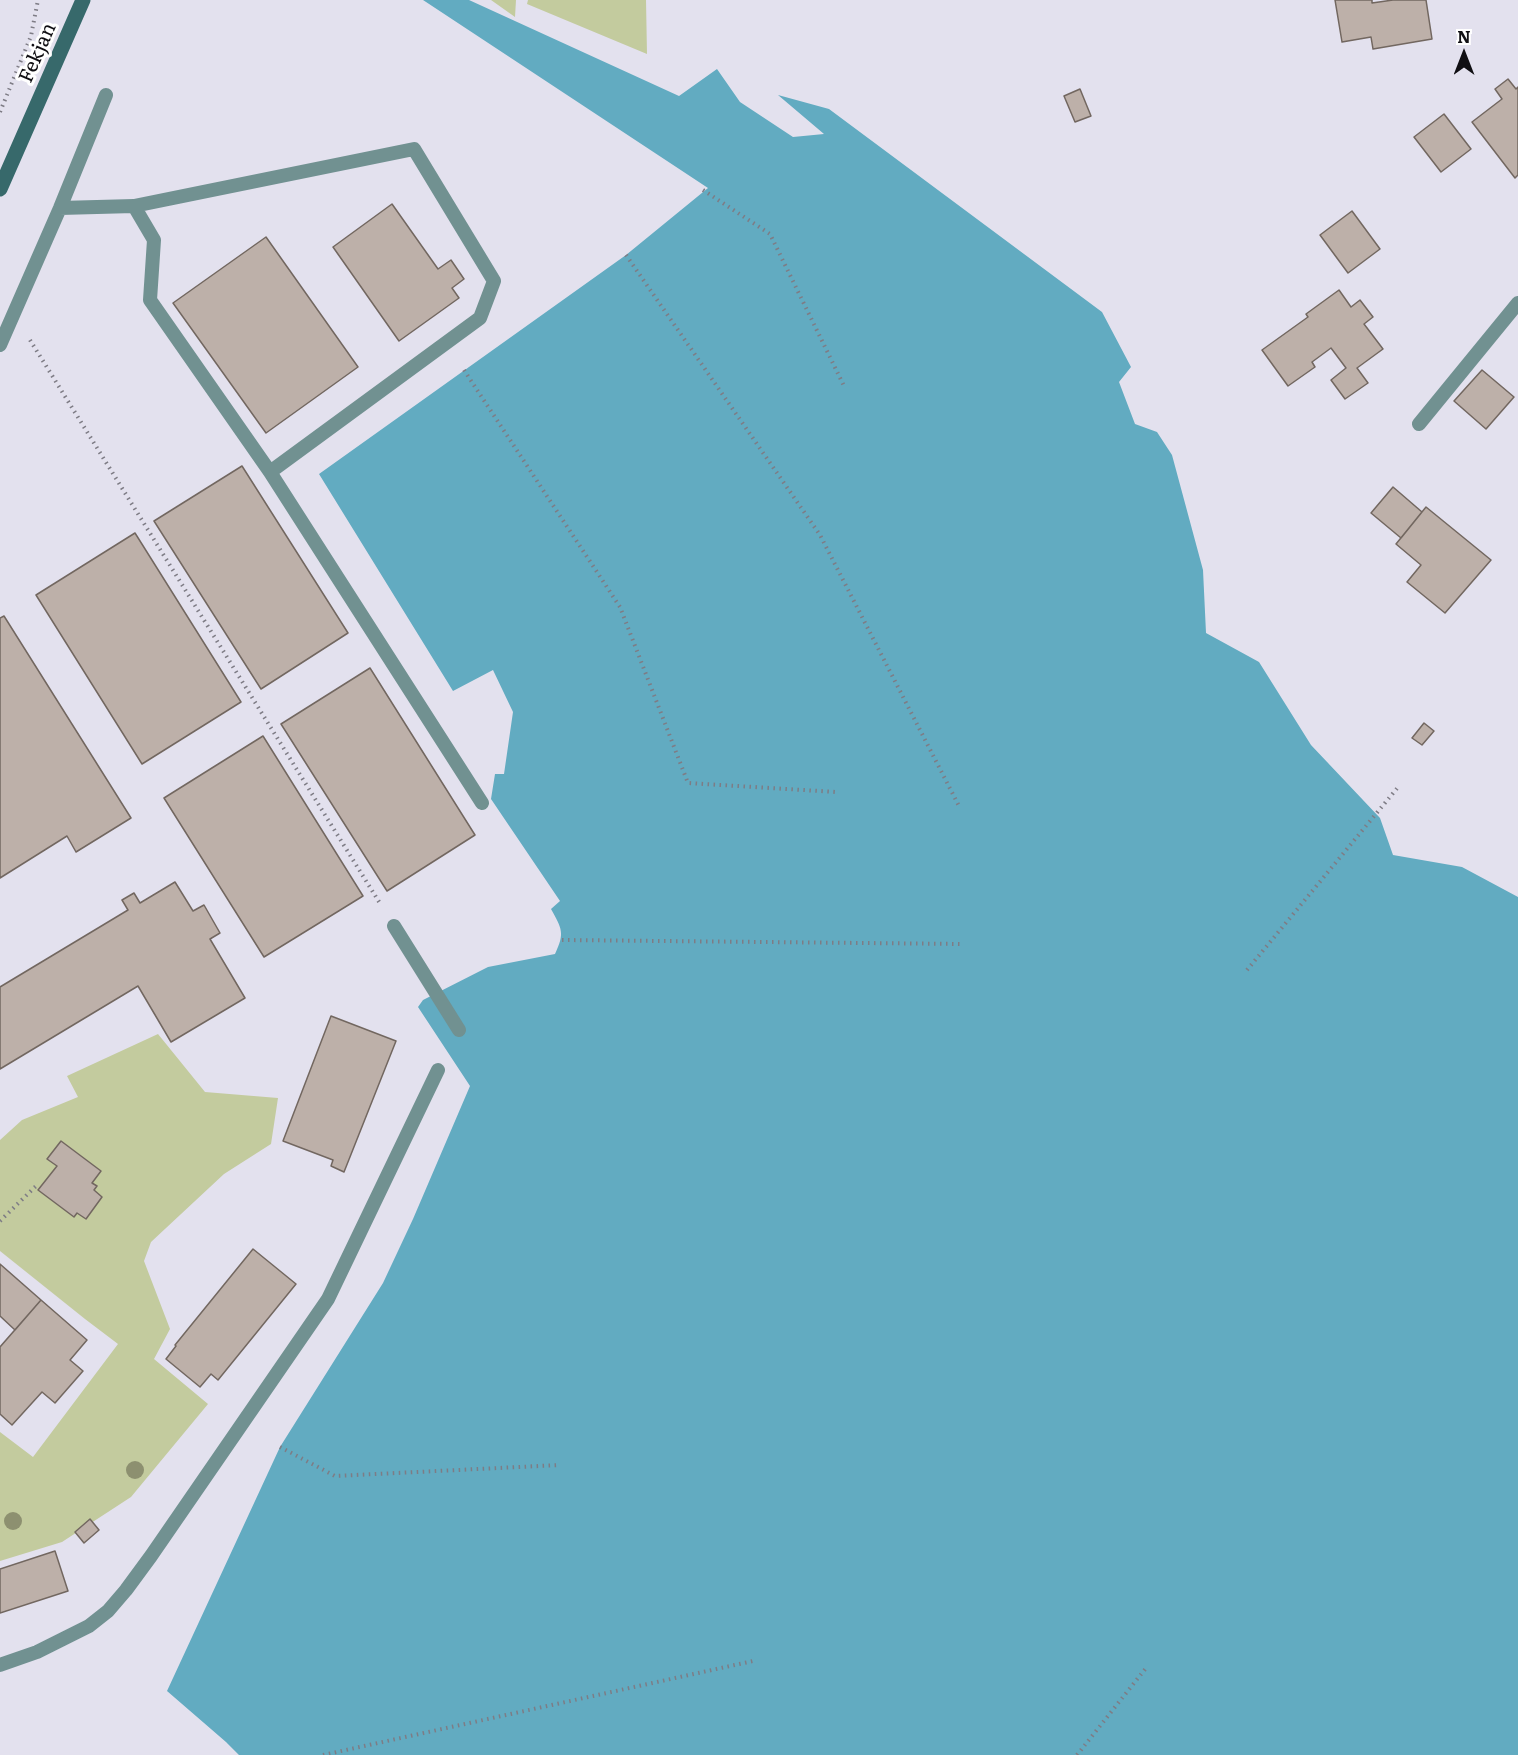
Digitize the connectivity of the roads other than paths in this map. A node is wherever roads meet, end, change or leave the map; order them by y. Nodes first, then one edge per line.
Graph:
1 (84, 0) edge
2 (106, 95) dead end
3 (0, 189) edge
4 (135, 206) junction
5 (60, 208) junction
6 (1518, 303) edge
7 (0, 345) edge
8 (1419, 424) dead end
9 (270, 472) junction
10 (482, 803) dead end
11 (394, 926) road end
12 (459, 1030) dead end
13 (438, 1070) dead end
14 (0, 1665) edge

1 - 3 main road, Fekjan
2 - 5 lane
4 - 5 lane
4 - 9 lane
4 - 9 lane
5 - 7 lane
6 - 8 lane
9 - 10 lane
11 - 12 lane
13 - 14 lane

